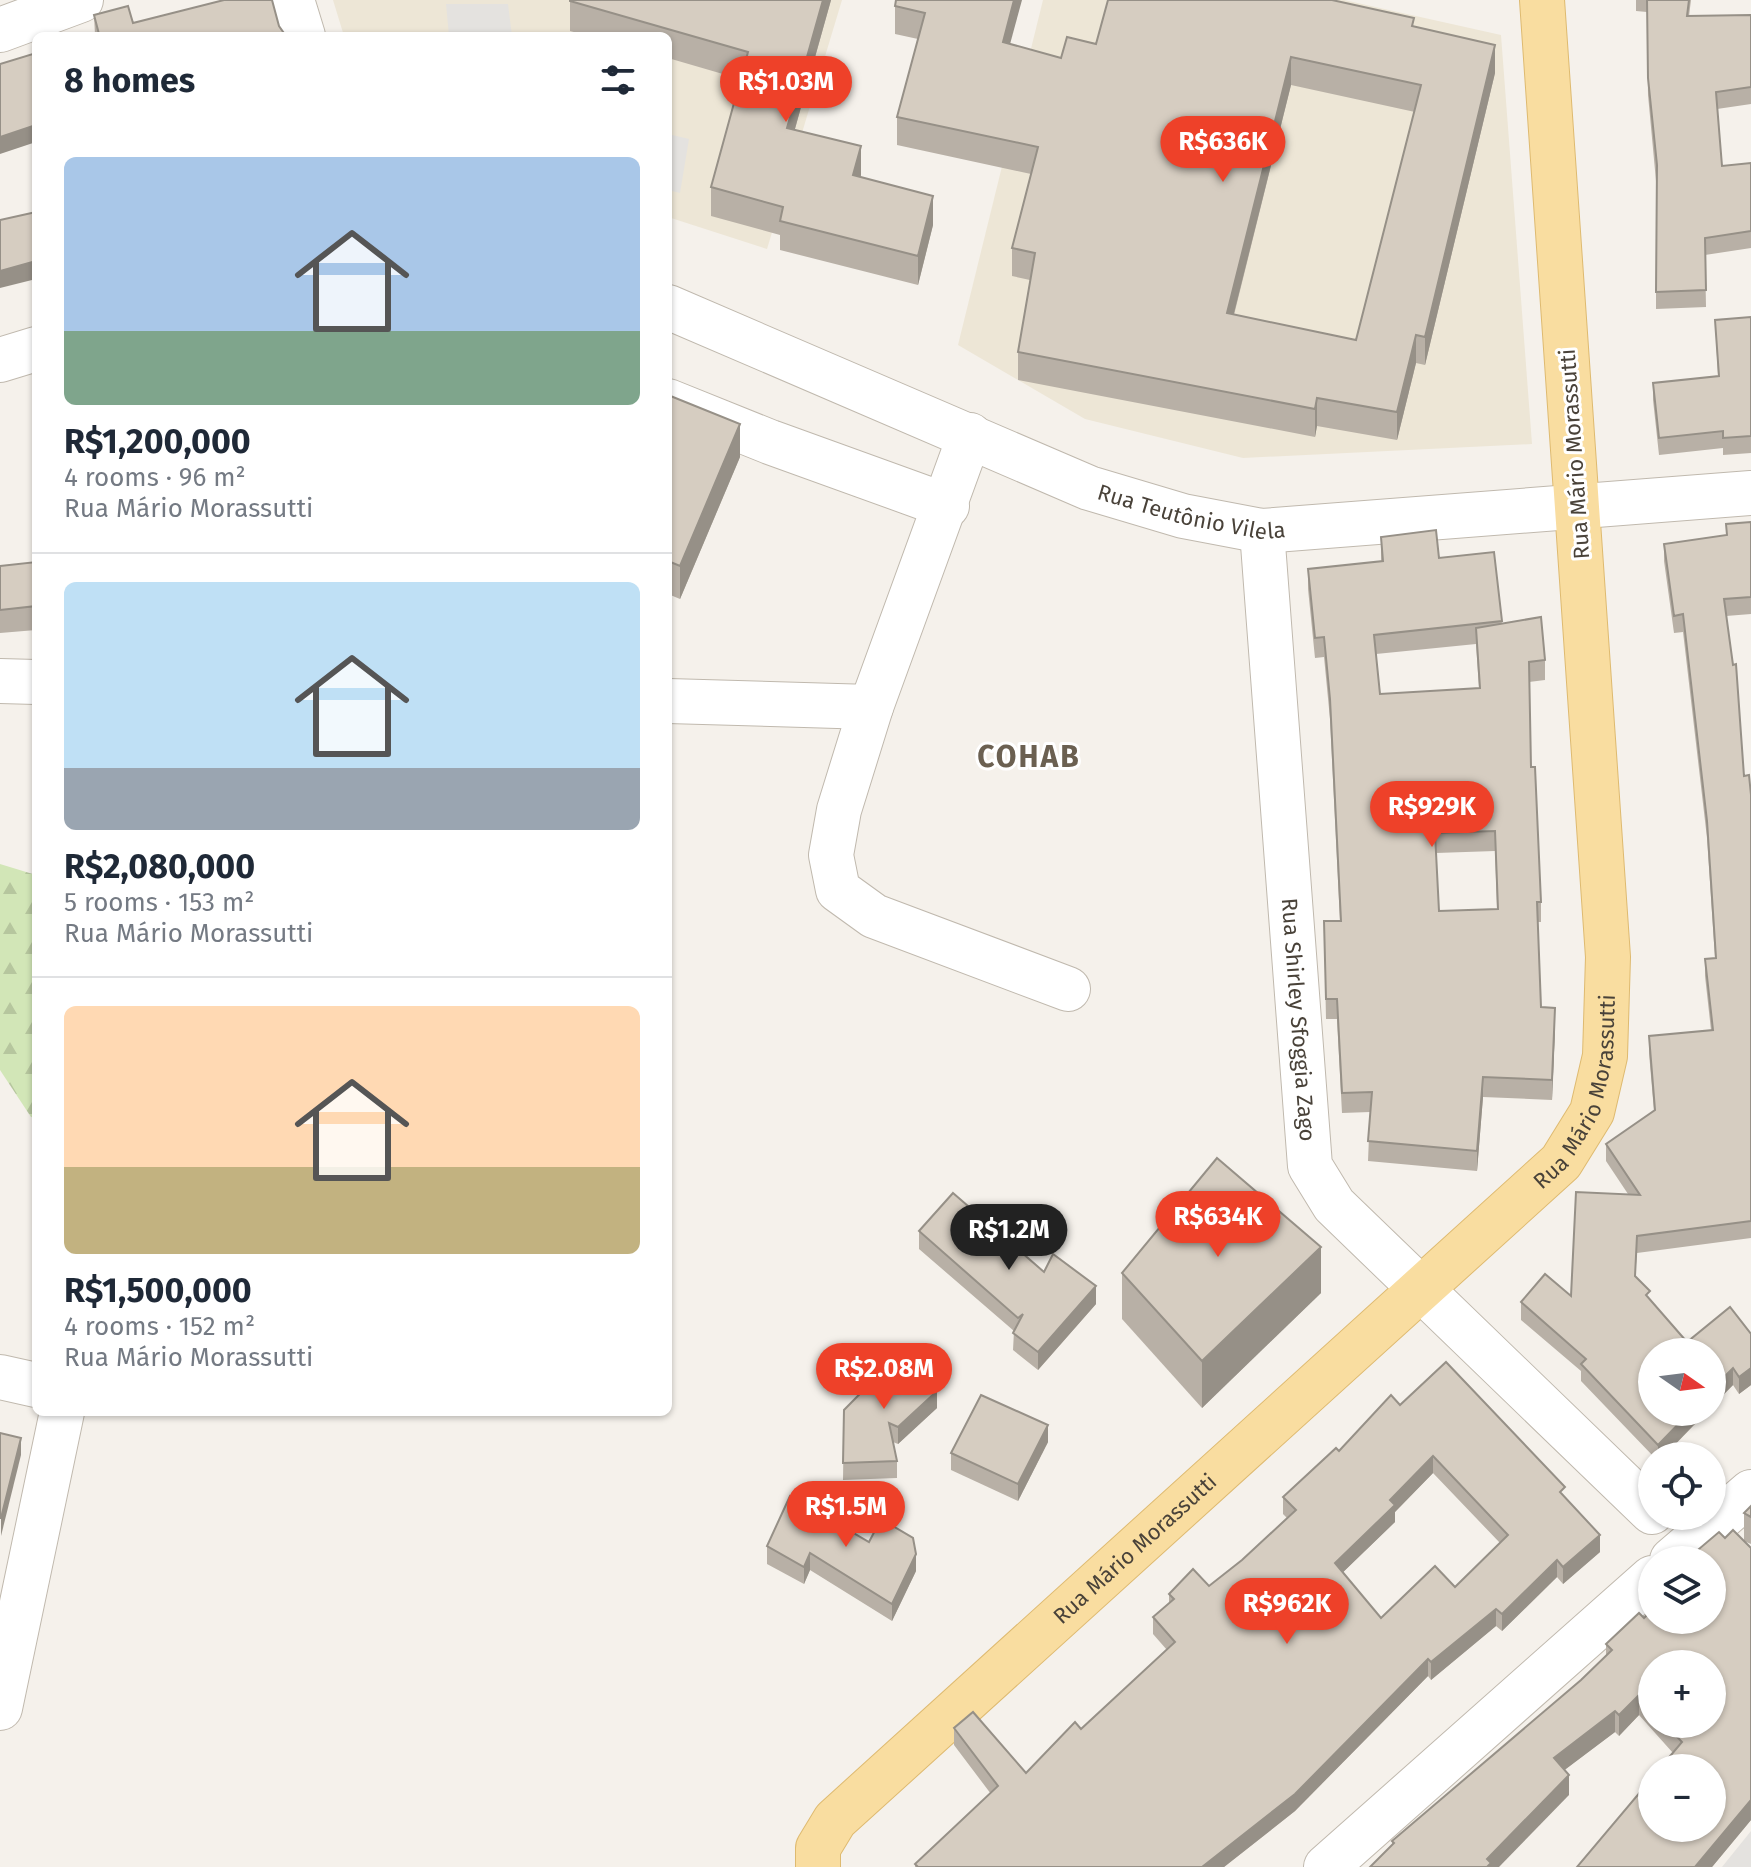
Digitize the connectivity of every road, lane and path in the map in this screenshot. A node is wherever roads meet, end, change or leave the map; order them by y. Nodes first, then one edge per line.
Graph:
1 (81, 0) edge
2 (292, 0) edge
3 (1542, 0) edge
4 (0, 30) edge
5 (302, 32) edge
6 (672, 309) edge
7 (32, 350) edge
8 (0, 360) edge
9 (672, 403) edge
10 (970, 435) junction
11 (1751, 493) edge
12 (947, 506) junction
13 (1578, 508) junction
14 (1262, 531) junction
15 (0, 681) edge
16 (32, 682) edge
17 (672, 701) edge
18 (871, 707) junction
19 (1068, 989) dead end
20 (1419, 1287) junction
21 (0, 1377) edge
22 (32, 1384) edge
23 (61, 1416) edge
24 (1751, 1492) edge
25 (1638, 1499) edge
26 (1688, 1546) edge
27 (1638, 1590) edge
28 (0, 1708) edge
29 (818, 1867) edge
30 (1326, 1867) edge

1 - 4 street
2 - 5 street
3 - 13 main road, Rua Mário Morassutti
6 - 10 street, Rua Teutônio Vilela
7 - 8 street
9 - 12 street
10 - 12 street
10 - 14 street, Rua Teutônio Vilela
11 - 13 street, Rua Teutônio Vilela
12 - 18 street
13 - 14 street, Rua Teutônio Vilela
13 - 20 main road, Rua Mário Morassutti
14 - 20 street, Rua Shirley Sfoggia Zago
15 - 16 street
17 - 18 street
18 - 19 street
20 - 25 street, Rua Shirley Sfoggia Zago
20 - 29 main road, Rua Mário Morassutti
21 - 22 street
23 - 28 street
24 - 26 street
27 - 30 street

